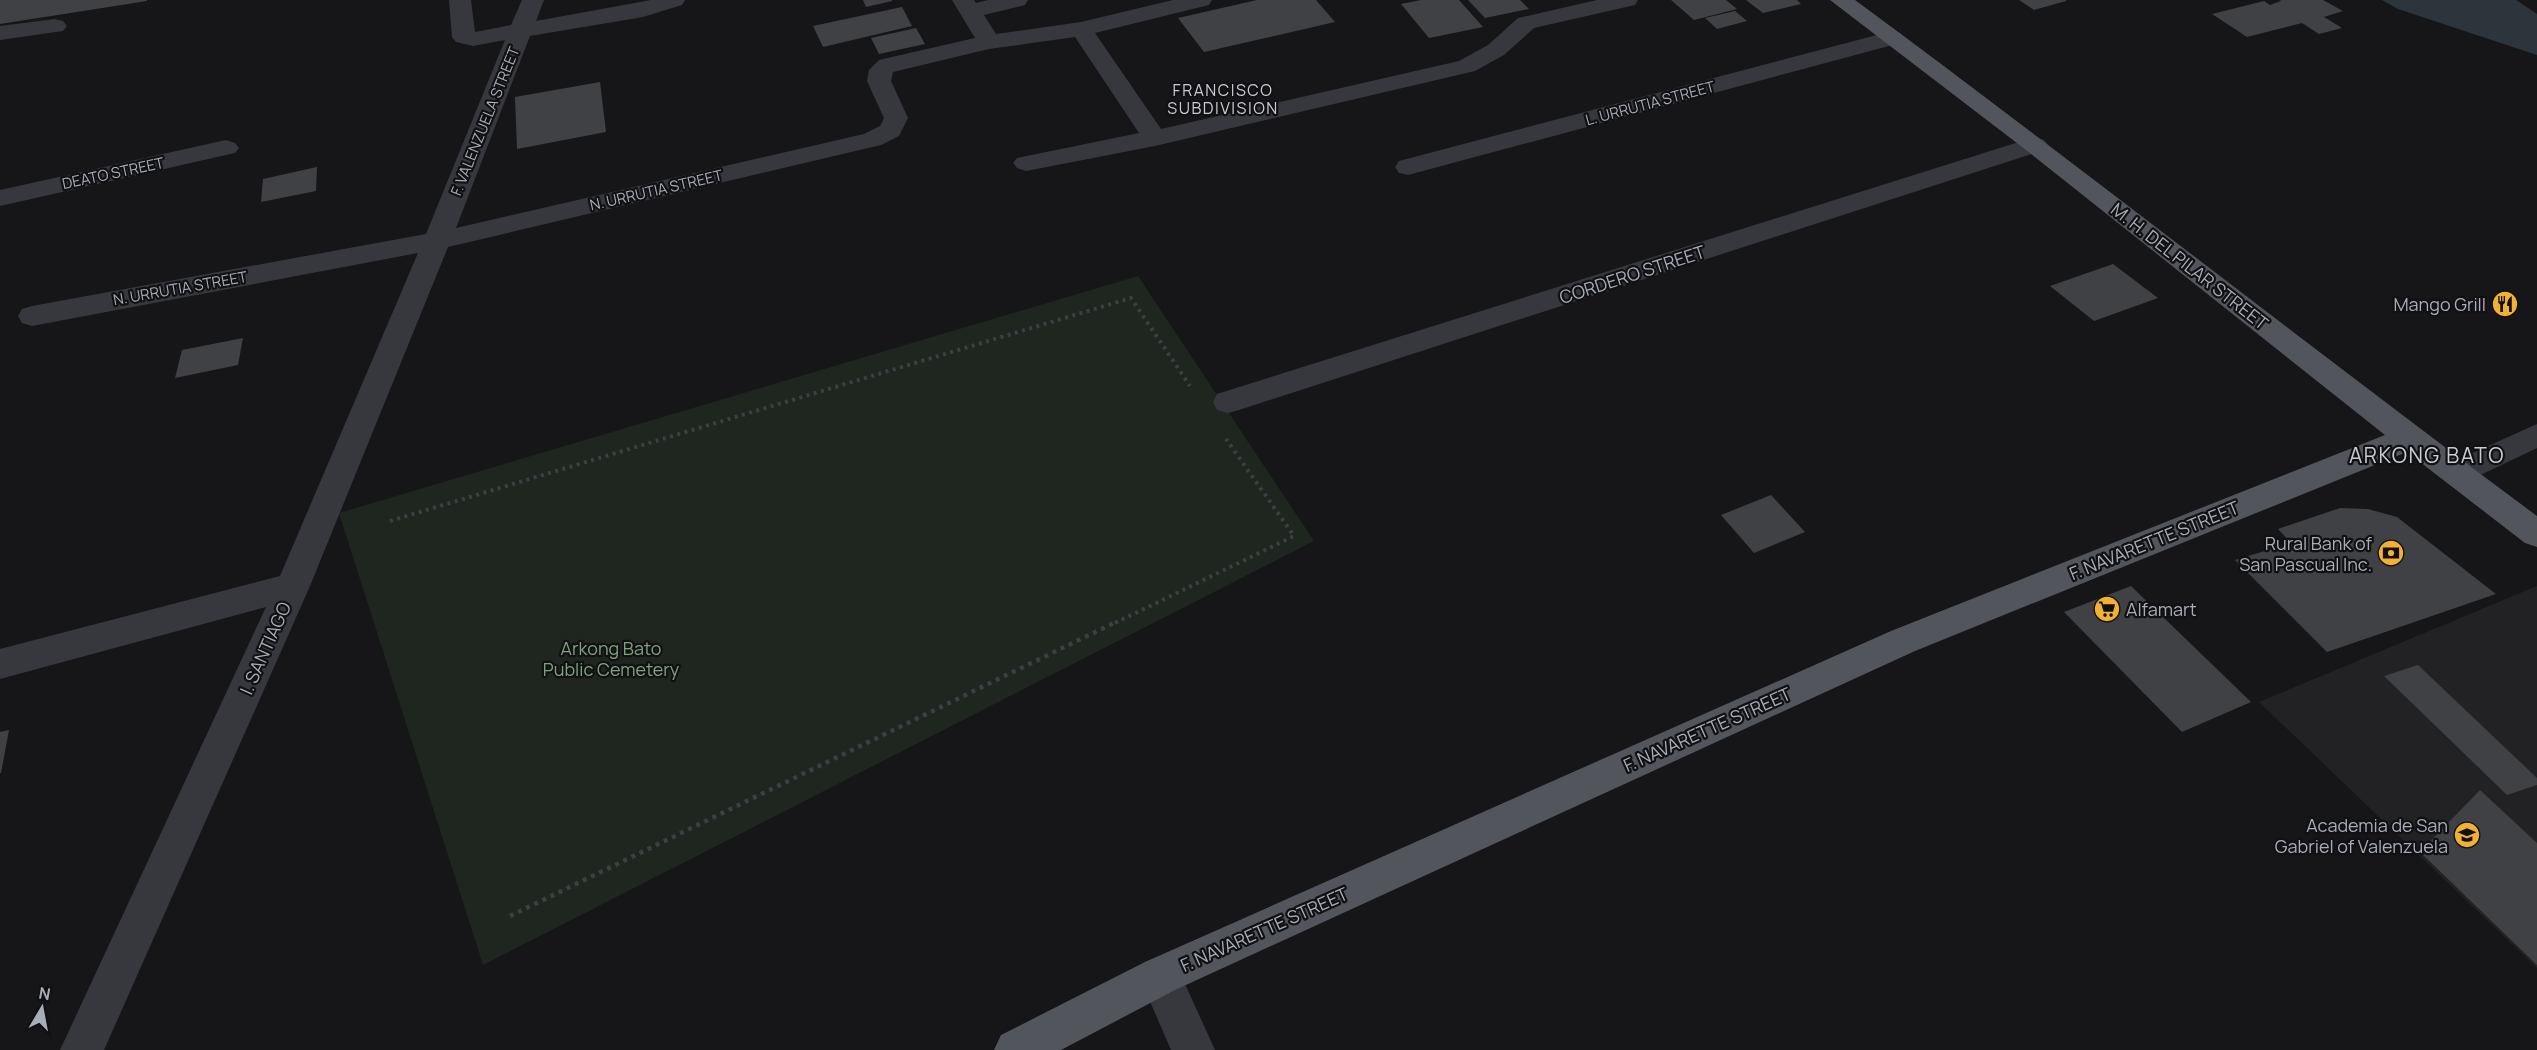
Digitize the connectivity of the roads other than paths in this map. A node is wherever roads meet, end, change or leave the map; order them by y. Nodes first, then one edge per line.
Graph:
1 (460, 0) edge
2 (533, 0) edge
3 (674, 0) edge
4 (1017, 0) edge
5 (1201, 0) edge
6 (1627, 0) edge
7 (1841, 0) edge
8 (967, 6) edge
9 (55, 26) dead end
10 (1081, 29) junction
11 (520, 32) junction
12 (0, 33) edge
13 (1892, 38) junction
14 (989, 42) junction
15 (1155, 138) junction
16 (2035, 146) junction
17 (226, 148) dead end
18 (1026, 163) dead end
19 (1408, 167) dead end
20 (0, 198) edge
21 (436, 241) junction
22 (32, 316) dead end
23 (1228, 402) dead end
24 (2537, 435) edge
25 (2410, 438) junction
26 (2457, 473) junction
27 (2537, 534) edge
28 (293, 586) junction
29 (0, 664) edge
30 (1160, 976) junction
31 (82, 1050) edge
32 (1016, 1050) edge
33 (1193, 1050) edge

1 - 11 street
2 - 11 street, F. VALENZUELA STREET
3 - 11 street
4 - 8 street
5 - 10 street, N. URRUTIA STREET
6 - 15 street
7 - 13 main road, M. H. DEL PILAR STREET
8 - 14 street
9 - 12 street
10 - 14 street, N. URRUTIA STREET
10 - 15 street
11 - 21 street, F. VALENZUELA STREET
13 - 16 main road, M. H. DEL PILAR STREET
13 - 19 street, L. URRUTIA STREET
14 - 21 street, N. URRUTIA STREET
15 - 18 street
16 - 23 street, CORDERO STREET
16 - 25 main road, M. H. DEL PILAR STREET
17 - 20 street, DEATO STREET
21 - 22 street, N. URRUTIA STREET
21 - 28 street, I. SANTIAGO
24 - 26 street
25 - 26 main road, M. H. DEL PILAR STREET
25 - 30 main road, F. NAVARETTE STREET
26 - 27 main road, M. H. DEL PILAR STREET
28 - 29 street
28 - 31 street, I. SANTIAGO
30 - 32 main road, F. NAVARETTE STREET
30 - 33 street

